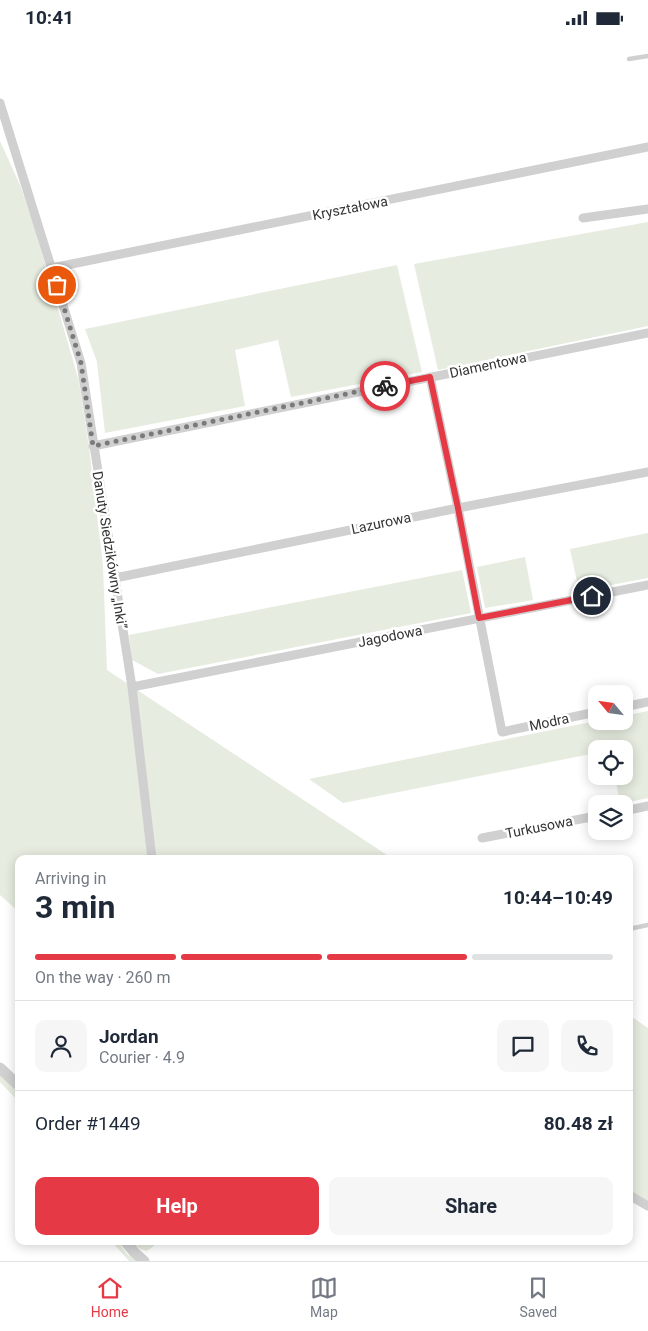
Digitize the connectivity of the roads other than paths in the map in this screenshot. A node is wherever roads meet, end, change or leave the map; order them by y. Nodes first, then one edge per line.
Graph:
1 (648, 56) edge
2 (629, 59) dead end
3 (0, 103) edge
4 (648, 147) edge
5 (648, 209) edge
6 (583, 218) dead end
7 (52, 268) junction
8 (648, 333) edge
9 (430, 377) junction
10 (93, 446) junction
11 (648, 472) edge
12 (458, 508) junction
13 (115, 578) junction
14 (648, 585) edge
15 (479, 618) junction
16 (132, 687) junction
17 (648, 701) edge
18 (633, 705) edge
19 (588, 714) edge
20 (648, 806) edge
21 (633, 809) edge
22 (588, 818) edge
23 (482, 839) dead end
24 (152, 855) edge
25 (648, 925) edge
26 (633, 928) edge
27 (0, 1067) edge
28 (15, 1083) edge
29 (633, 1197) edge
30 (648, 1206) edge
31 (128, 1245) edge
32 (144, 1261) edge

1 - 2 lane
3 - 7 street, Danuty Siedzikówny „Inki”
4 - 7 street, Kryształowa
5 - 6 street
7 - 10 street, Danuty Siedzikówny „Inki”
8 - 9 street, Diamentowa
9 - 10 street, Diamentowa
9 - 12 street
10 - 13 street, Danuty Siedzikówny „Inki”
11 - 12 street, Lazurowa
12 - 13 street, Lazurowa
12 - 15 street
13 - 16 street, Danuty Siedzikówny „Inki”
14 - 15 street, Jagodowa
15 - 16 street, Jagodowa
15 - 19 street, Modra
16 - 24 street, Danuty Siedzikówny „Inki”
17 - 18 street
20 - 21 street
22 - 23 street, Turkusowa
25 - 26 lane
27 - 28 street
29 - 30 street
31 - 32 street

